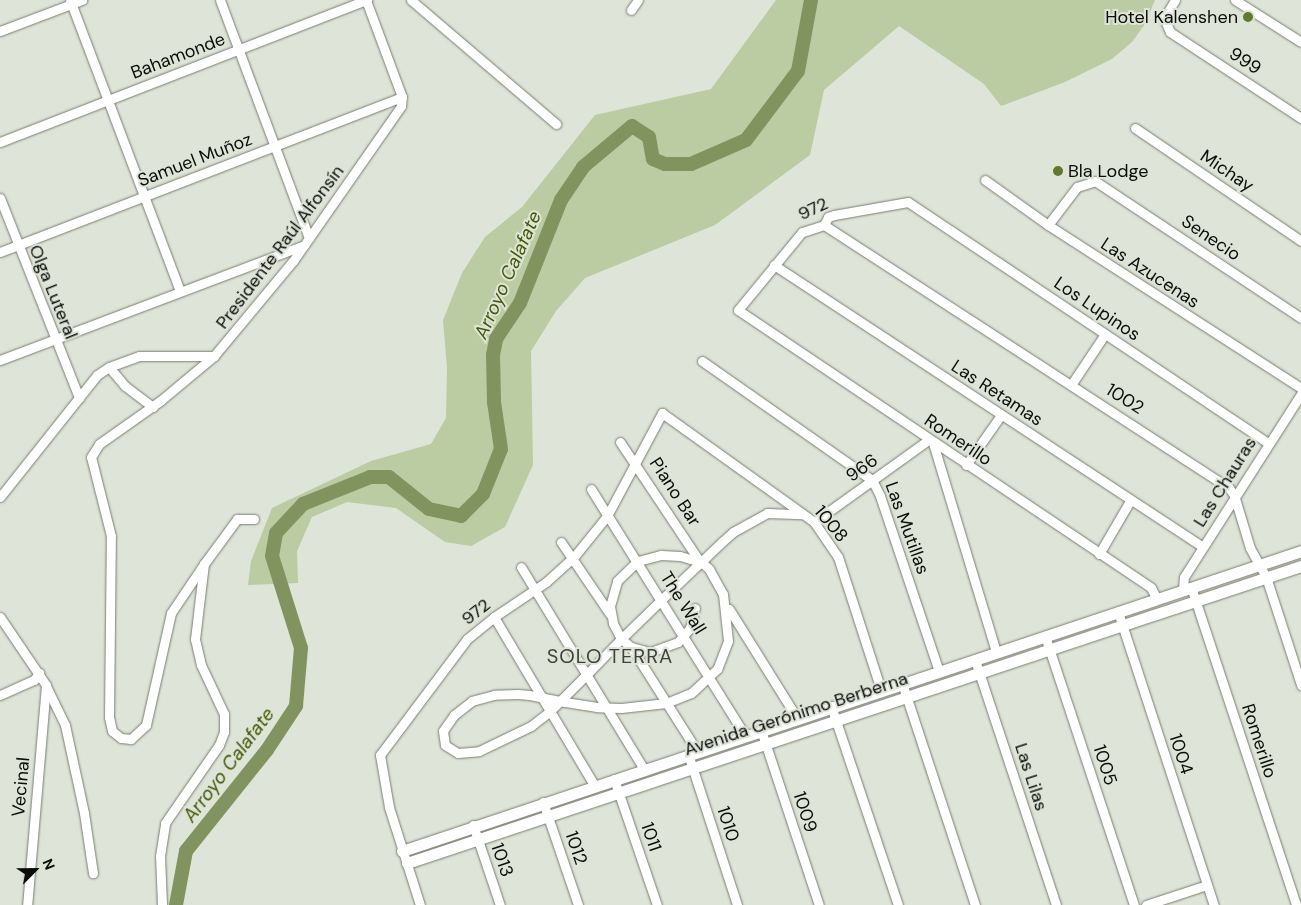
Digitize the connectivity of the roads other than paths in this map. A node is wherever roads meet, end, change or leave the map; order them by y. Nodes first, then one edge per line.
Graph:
1 (82, 0) edge
2 (220, 0) edge
3 (366, 0) edge
4 (411, 0) edge
5 (638, 0) edge
6 (1175, 0) edge
7 (1235, 0) edge
8 (71, 2) edge
9 (631, 10) dead end
10 (0, 31) edge
11 (1301, 42) edge
12 (237, 50) junction
13 (402, 98) junction
14 (108, 100) junction
15 (1301, 118) edge
16 (556, 124) dead end
17 (1135, 128) dead end
18 (0, 142) edge
19 (274, 147) junction
20 (985, 180) dead end
21 (145, 196) junction
22 (0, 198) edge
23 (908, 202) joint
24 (824, 225) junction
25 (1048, 225) junction
26 (307, 241) junction
27 (1301, 241) edge
28 (17, 245) junction
29 (0, 252) edge
30 (774, 265) junction
31 (180, 291) junction
32 (738, 310) joint
33 (1301, 318) edge
34 (1105, 334) junction
35 (54, 339) junction
36 (214, 356) junction
37 (0, 360) edge
38 (702, 361) dead end
39 (109, 367) junction
40 (1071, 385) junction
41 (1301, 388) edge
42 (1301, 394) edge
43 (79, 398) junction
44 (153, 407) junction
45 (662, 413) joint
46 (1001, 415) junction
47 (931, 441) junction
48 (620, 442) dead end
49 (1268, 443) junction
50 (636, 463) junction
51 (966, 465) junction
52 (872, 480) junction
53 (591, 488) dead end
54 (1234, 495) junction
55 (0, 497) edge
56 (1130, 501) junction
57 (802, 514) junction
58 (607, 516) junction
59 (254, 519) dead end
60 (814, 522) junction
61 (561, 542) dead end
62 (1203, 547) junction
63 (1301, 550) edge
64 (1099, 554) junction
65 (573, 558) junction
66 (638, 562) junction
67 (701, 562) junction
68 (204, 564) junction
69 (1258, 565) junction
70 (1301, 566) edge
71 (521, 567) dead end
72 (1266, 577) junction
73 (1187, 589) junction
74 (535, 590) junction
75 (662, 599) junction
76 (1157, 599) junction
77 (1196, 601) junction
78 (726, 605) junction
79 (695, 608) dead end
80 (1118, 612) junction
81 (612, 615) junction
82 (0, 617) edge
83 (494, 617) junction
84 (1122, 625) junction
85 (684, 635) junction
86 (1045, 636) junction
87 (622, 639) junction
88 (631, 647) junction
89 (1050, 649) junction
90 (996, 652) junction
91 (975, 660) junction
92 (939, 671) junction
93 (979, 672) junction
94 (39, 673) junction
95 (587, 674) junction
96 (710, 677) junction
97 (902, 683) junction
98 (46, 685) junction
99 (1301, 685) edge
100 (881, 690) junction
101 (0, 695) edge
102 (907, 697) junction
103 (542, 698) junction
104 (560, 701) junction
105 (666, 703) junction
106 (831, 706) junction
107 (607, 708) junction
108 (550, 711) junction
109 (797, 718) junction
110 (836, 720) junction
111 (761, 730) junction
112 (745, 735) junction
113 (765, 743) junction
114 (692, 752) junction
115 (692, 766) junction
116 (644, 769) junction
117 (614, 778) junction
118 (594, 785) junction
119 (619, 791) junction
120 (543, 802) junction
121 (547, 815) junction
122 (473, 825) junction
123 (478, 839) junction
124 (402, 851) junction
125 (407, 863) junction
126 (93, 873) dead end
127 (1207, 885) junction
128 (26, 905) edge
129 (162, 905) edge
130 (420, 905) edge
131 (500, 905) edge
132 (578, 905) edge
133 (657, 905) edge
134 (737, 905) edge
135 (819, 905) edge
136 (898, 905) edge
137 (975, 905) edge
138 (1056, 905) edge
139 (1134, 905) edge
140 (1146, 905) edge
141 (1214, 905) edge
142 (1296, 905) edge

1 - 8 street
2 - 12 street
3 - 12 street, Bahamonde
3 - 13 street
4 - 16 street
5 - 9 street
6 - 15 street, 999
7 - 11 street
8 - 10 street
8 - 14 street
12 - 14 street, Bahamonde
12 - 19 street
13 - 19 street, Samuel Muñoz
13 - 26 street, Presidente Raúl Alfonsín
14 - 18 street, Bahamonde
14 - 21 street
17 - 27 street, Michay
19 - 21 street, Samuel Muñoz
19 - 26 street
20 - 25 street, Las Azucenas
21 - 28 street, Samuel Muñoz
21 - 31 street
22 - 28 street, Olga Luteral
23 - 24 street, 972
23 - 34 street, Los Lupinos
24 - 30 street, 972
24 - 40 street, 1002
25 - 33 street, Senecio
25 - 41 street, Las Azucenas
26 - 31 street
26 - 36 street, Presidente Raúl Alfonsín
28 - 29 street, Samuel Muñoz
28 - 35 street, Olga Luteral
30 - 32 street, 972
30 - 46 street, Las Retamas
31 - 35 street
32 - 47 street, Romerillo
34 - 40 street
34 - 49 street, Los Lupinos
35 - 37 street
35 - 43 street, Olga Luteral
36 - 39 street
36 - 44 street, Presidente Raúl Alfonsín
38 - 52 street, Las Mutillas
39 - 43 street
39 - 44 street
40 - 54 street, 1002
42 - 49 street, Las Chauras
43 - 55 street
44 - 68 street, Presidente Raúl Alfonsín
45 - 50 street, 972
45 - 57 street, 1008
46 - 51 street
46 - 56 street, Las Retamas
47 - 51 street, Romerillo
47 - 52 street, 966
47 - 90 street
48 - 50 street, Piano Bar
49 - 54 street, Las Chauras
50 - 58 street, 972
50 - 67 street, Piano Bar
51 - 64 street, Romerillo
52 - 60 street, 966
52 - 92 street, Las Mutillas
53 - 58 street, The Wall
54 - 62 street, Las Chauras
54 - 69 street
56 - 62 street, Las Retamas
56 - 64 street
57 - 60 street, 1008
57 - 67 street
58 - 65 street, 972
58 - 66 street, The Wall
59 - 68 street
60 - 100 street, 1008
61 - 65 street
62 - 73 street, Las Chauras
63 - 69 street, Avenida Gerónimo Berberna
64 - 76 street, Romerillo
65 - 74 street, 972
65 - 81 street
66 - 67 street
66 - 75 street, The Wall
66 - 81 street
67 - 75 street
67 - 78 street, Piano Bar
68 - 129 street
69 - 72 street
69 - 73 street, Avenida Gerónimo Berberna
70 - 72 street, Avenida Gerónimo Berberna
71 - 74 street
72 - 77 street, Avenida Gerónimo Berberna
72 - 99 street
73 - 76 street, Avenida Gerónimo Berberna
73 - 77 street, Romerillo
74 - 83 street, 972
74 - 95 street
75 - 85 street, The Wall
75 - 87 street
76 - 80 street, Avenida Gerónimo Berberna
77 - 84 street, Avenida Gerónimo Berberna
77 - 142 street, Romerillo
78 - 96 street
78 - 109 street
79 - 85 street
80 - 84 street, 1004
80 - 86 street, Avenida Gerónimo Berberna
81 - 87 street
82 - 94 street
83 - 103 street
83 - 124 street, 972
84 - 89 street, Avenida Gerónimo Berberna
84 - 127 street, 1004
85 - 88 street
85 - 96 street, The Wall
86 - 89 street, 1005
86 - 90 street, Avenida Gerónimo Berberna
87 - 88 street, 1010
87 - 95 street
88 - 105 street, 1010
89 - 93 street, Avenida Gerónimo Berberna
89 - 139 street, 1005
90 - 91 street, Avenida Gerónimo Berberna
91 - 92 street, Avenida Gerónimo Berberna
91 - 93 street, Las Lilas
92 - 97 street, Avenida Gerónimo Berberna
93 - 102 street, Avenida Gerónimo Berberna
93 - 138 street, Las Lilas
94 - 98 street
94 - 101 street
95 - 104 street
95 - 107 street
96 - 105 street
96 - 112 street, The Wall
97 - 100 street, Avenida Gerónimo Berberna
97 - 102 street
98 - 126 street
98 - 128 street, Vecinal
100 - 106 street, Avenida Gerónimo Berberna
102 - 110 street, Avenida Gerónimo Berberna
102 - 137 street
103 - 104 street
103 - 108 street
103 - 108 street
104 - 107 street
104 - 108 street
105 - 107 street
105 - 114 street, 1010
106 - 109 street, Avenida Gerónimo Berberna
106 - 110 street
107 - 116 street
108 - 118 street
109 - 111 street, Avenida Gerónimo Berberna
110 - 113 street, Avenida Gerónimo Berberna
110 - 136 street
111 - 112 street, Avenida Gerónimo Berberna
111 - 113 street, 1009
112 - 114 street, Avenida Gerónimo Berberna
113 - 115 street, Avenida Gerónimo Berberna
113 - 135 street, 1009
114 - 115 street, 1010
114 - 116 street, Avenida Gerónimo Berberna
115 - 119 street, Avenida Gerónimo Berberna
115 - 134 street, 1010
116 - 117 street, Avenida Gerónimo Berberna
117 - 118 street, Avenida Gerónimo Berberna
117 - 119 street, 1011
118 - 120 street, Avenida Gerónimo Berberna
119 - 121 street, Avenida Gerónimo Berberna
119 - 133 street, 1011
120 - 121 street, 1012
120 - 122 street, Avenida Gerónimo Berberna
121 - 123 street, Avenida Gerónimo Berberna
121 - 132 street, 1012
122 - 123 street, 1013
122 - 124 street, Avenida Gerónimo Berberna
123 - 125 street, Avenida Gerónimo Berberna
123 - 131 street, 1013
124 - 125 street, 972
125 - 130 street, 972
127 - 140 street
127 - 141 street, 1004

